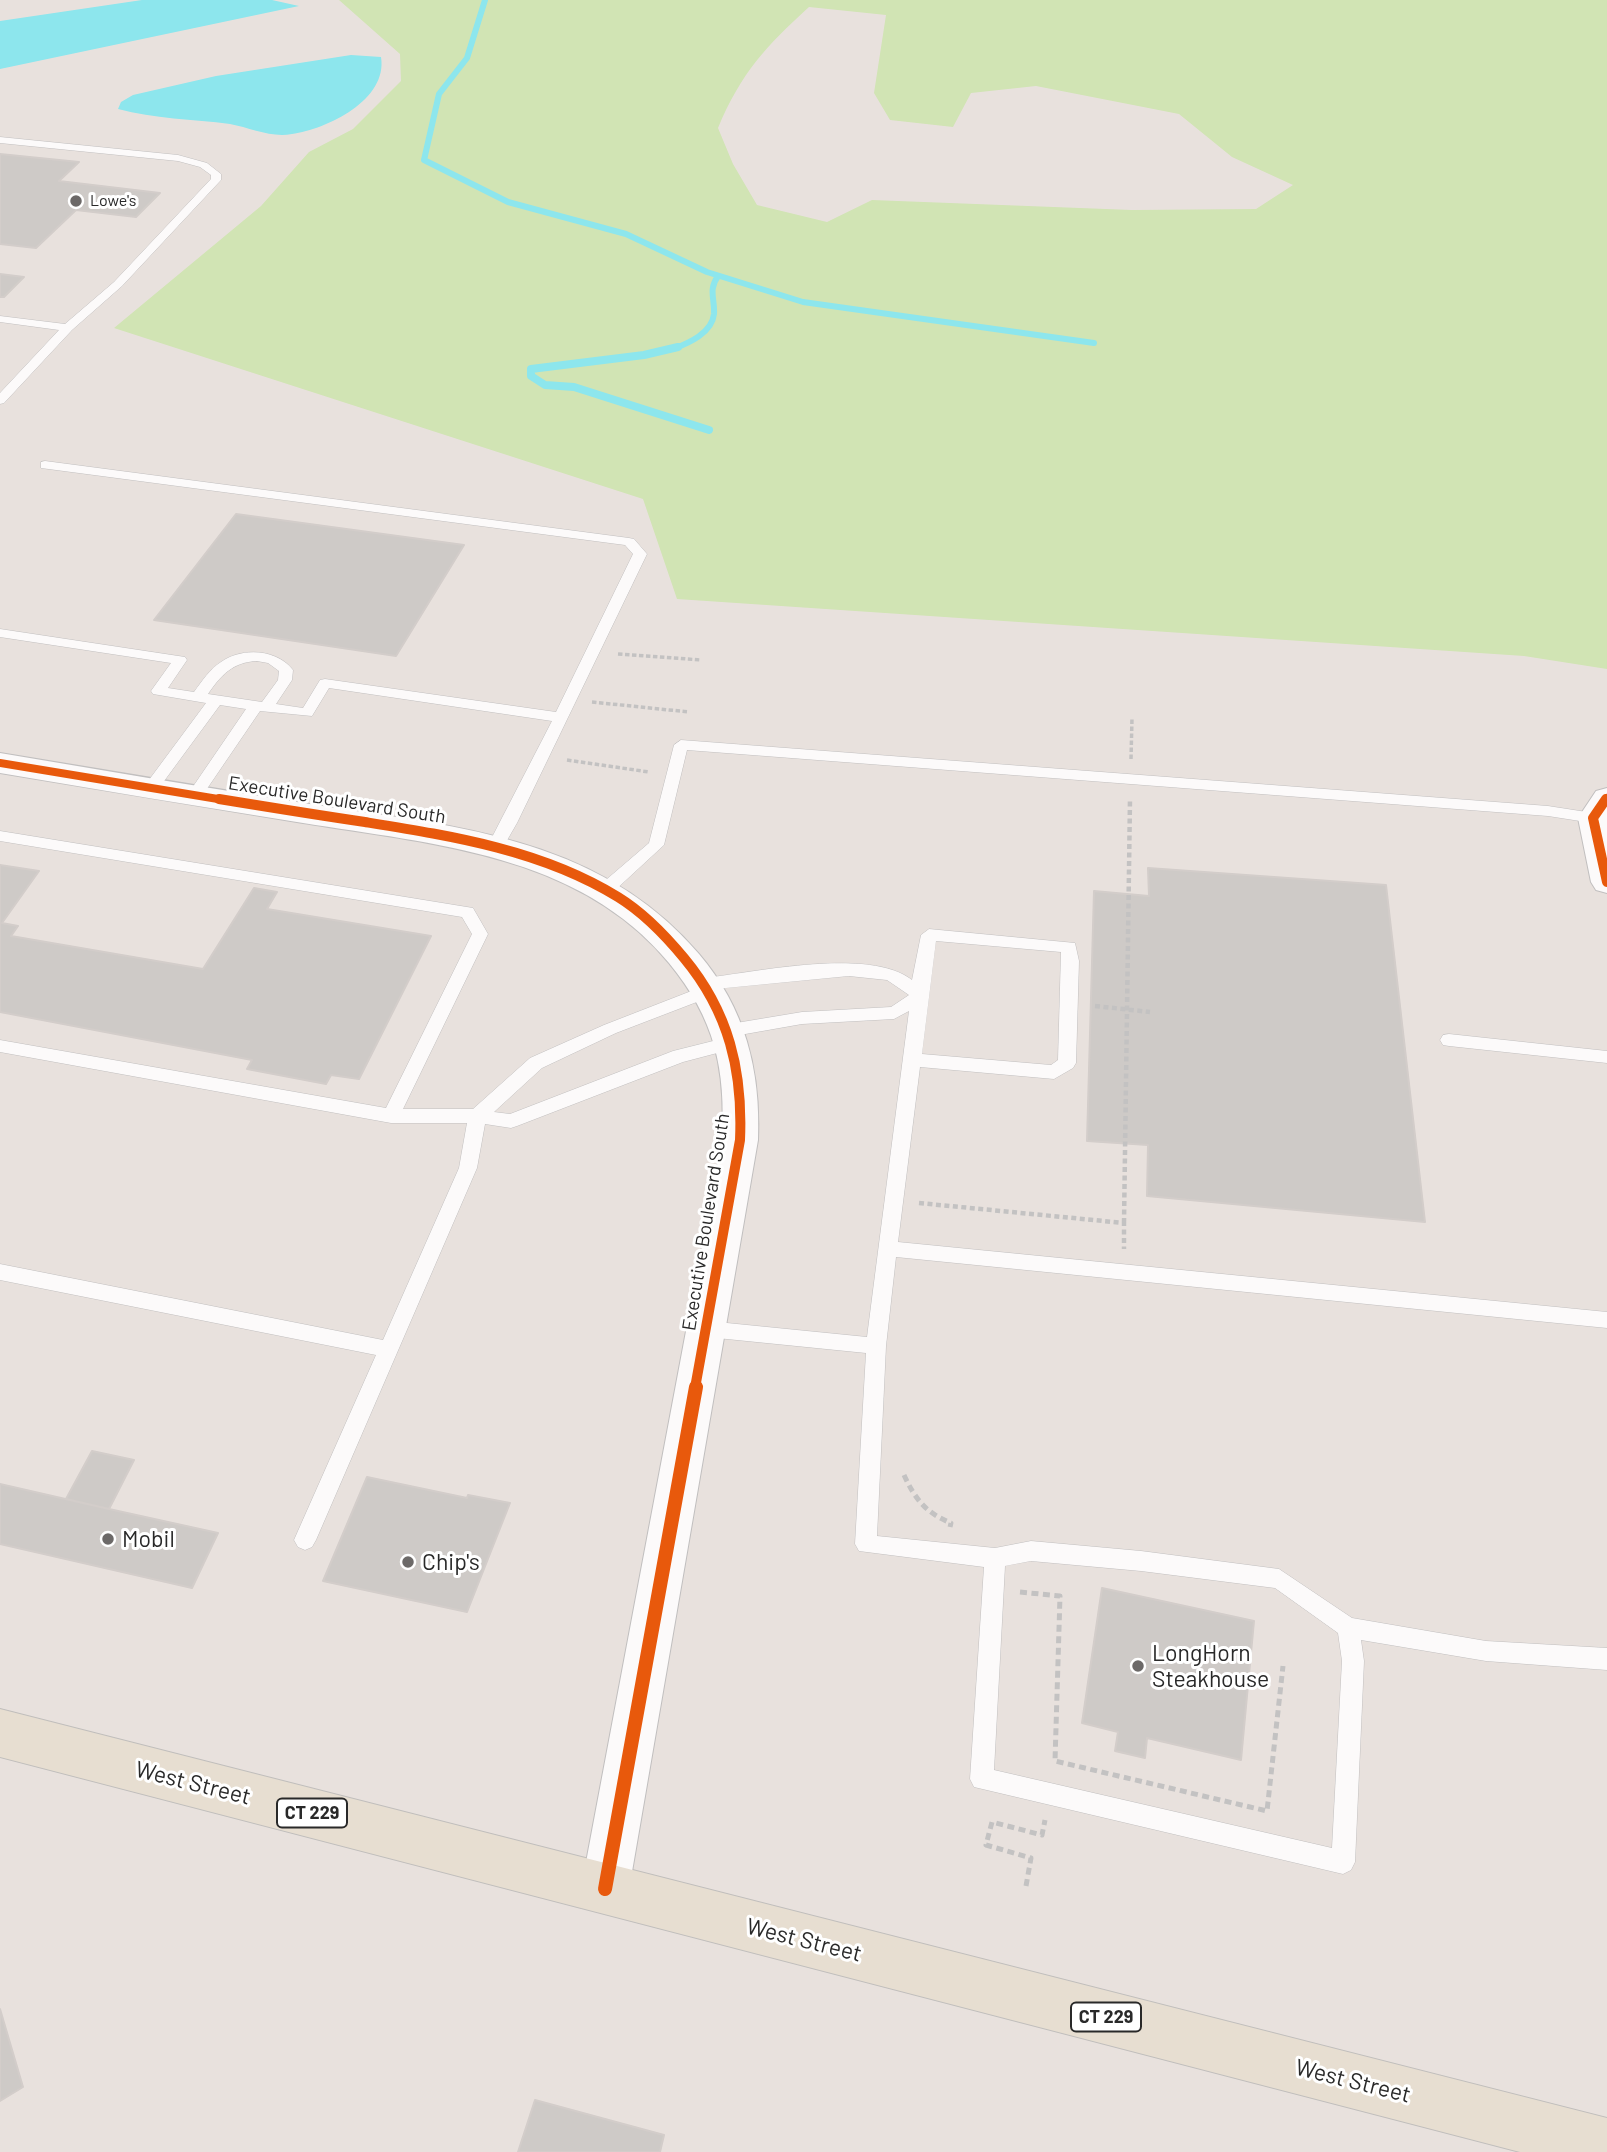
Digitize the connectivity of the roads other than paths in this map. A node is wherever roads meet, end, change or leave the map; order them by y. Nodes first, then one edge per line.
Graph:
1 (0, 140) edge
2 (0, 320) edge
3 (68, 328) junction
4 (0, 400) edge
5 (45, 465) dead end
6 (0, 633) edge
7 (198, 697) junction
8 (216, 700) junction
9 (261, 706) junction
10 (559, 717) junction
11 (0, 764) edge
12 (151, 788) junction
13 (195, 795) junction
14 (1600, 808) edge
15 (0, 836) edge
16 (496, 845) junction
17 (1607, 882) edge
18 (606, 889) junction
19 (707, 988) junction
20 (921, 996) junction
21 (732, 1036) junction
22 (1448, 1041) dead end
23 (0, 1046) edge
24 (1607, 1057) edge
25 (914, 1060) junction
26 (391, 1115) junction
27 (477, 1116) junction
28 (888, 1249) junction
29 (0, 1272) edge
30 (1607, 1320) edge
31 (707, 1329) junction
32 (876, 1346) junction
33 (388, 1349) junction
34 (304, 1540) dead end
35 (995, 1558) junction
36 (1348, 1627) junction
37 (1607, 1659) edge
38 (0, 1733) edge
39 (605, 1889) junction
40 (1607, 2146) edge

1 - 3 lane
2 - 3 lane
3 - 4 lane
5 - 10 lane
6 - 7 lane
7 - 8 lane
7 - 9 lane
8 - 9 lane
8 - 12 lane
9 - 10 lane
9 - 13 lane
10 - 16 lane
11 - 12 street, Executive Boulevard South
12 - 13 street, Executive Boulevard South
13 - 16 street, Executive Boulevard South
14 - 17 street
14 - 18 lane
15 - 26 lane
16 - 18 street, Executive Boulevard South
18 - 19 street, Executive Boulevard South
19 - 20 lane
19 - 21 street, Executive Boulevard South
19 - 27 lane
20 - 21 lane
20 - 25 lane
20 - 25 lane
21 - 27 lane
21 - 31 street, Executive Boulevard South
22 - 24 lane
23 - 26 lane
25 - 28 lane
26 - 27 lane
27 - 33 lane
28 - 30 lane
28 - 32 lane
29 - 33 lane
31 - 32 lane
31 - 39 street, Executive Boulevard South
32 - 35 lane
33 - 34 lane
35 - 36 lane
35 - 36 lane
36 - 37 lane
38 - 39 main road, West Street / CT 229
39 - 40 main road, West Street / CT 229

